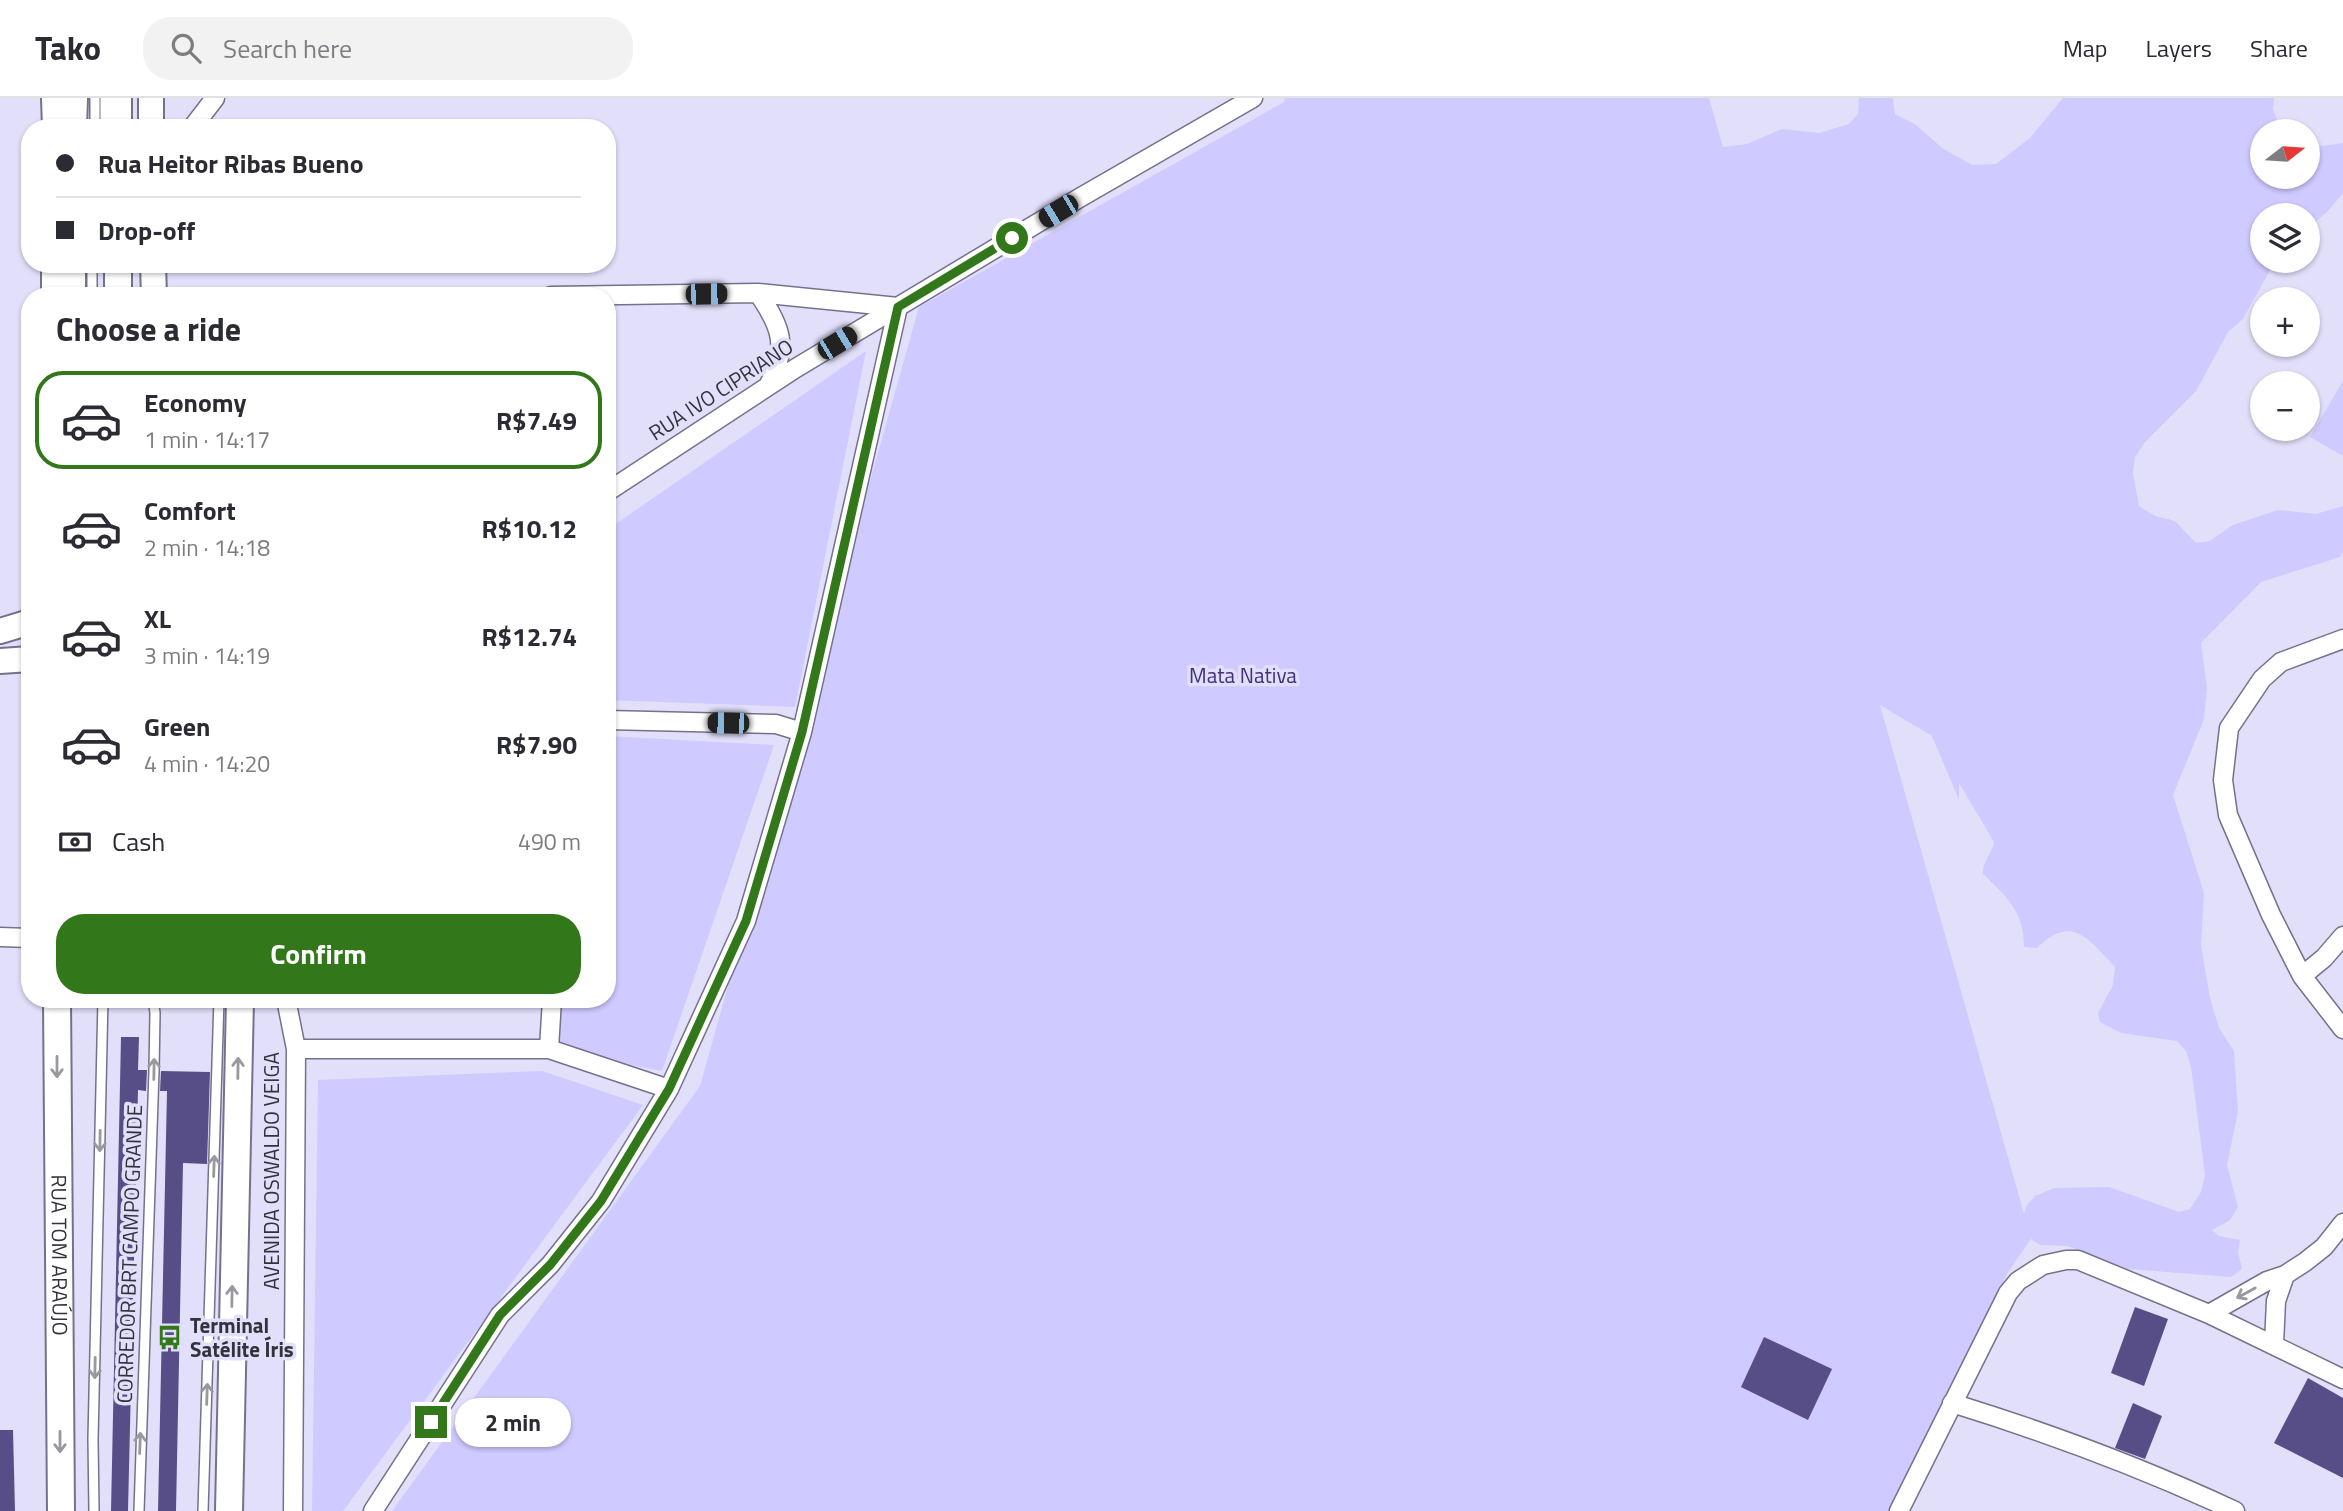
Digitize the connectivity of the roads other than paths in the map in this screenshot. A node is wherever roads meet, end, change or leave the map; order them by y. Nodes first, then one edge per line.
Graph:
1 (54, 98) edge
2 (74, 98) edge
3 (96, 98) edge
4 (105, 98) edge
5 (118, 98) edge
6 (151, 98) edge
7 (215, 98) edge
8 (1253, 98) edge
9 (55, 119) edge
10 (73, 119) edge
11 (95, 119) edge
12 (105, 119) edge
13 (118, 119) edge
14 (151, 119) edge
15 (199, 119) edge
16 (758, 293) junction
17 (616, 295) edge
18 (898, 307) junction
19 (768, 387) junction
20 (616, 486) edge
21 (21, 625) edge
22 (0, 631) edge
23 (2343, 639) edge
24 (21, 660) edge
25 (0, 661) edge
26 (616, 720) edge
27 (802, 732) junction
28 (2343, 936) edge
29 (0, 937) edge
30 (21, 937) edge
31 (2302, 976) junction
32 (57, 1008) edge
33 (103, 1008) edge
34 (154, 1008) edge
35 (219, 1008) edge
36 (240, 1008) edge
37 (288, 1008) edge
38 (551, 1008) edge
39 (2343, 1030) edge
40 (296, 1049) junction
41 (549, 1049) junction
42 (669, 1089) junction
43 (2343, 1223) edge
44 (2285, 1275) junction
45 (2209, 1314) junction
46 (2274, 1344) junction
47 (2343, 1379) edge
48 (1952, 1403) junction
49 (61, 1511) edge
50 (94, 1511) edge
51 (139, 1511) edge
52 (203, 1511) edge
53 (229, 1511) edge
54 (293, 1511) edge
55 (373, 1511) edge
56 (1899, 1511) edge
57 (2235, 1511) edge

1 - 9 street
2 - 10 main road
3 - 11 lane
4 - 12 lane
5 - 13 main road
6 - 14 street
7 - 15 street
8 - 18 street, RUA IVO CIPRIANO
16 - 17 street
16 - 18 street
16 - 19 street
18 - 19 street, RUA IVO CIPRIANO
18 - 27 street
19 - 20 street, RUA IVO CIPRIANO
21 - 22 street
23 - 31 street
24 - 25 street
26 - 27 street
27 - 42 street
28 - 31 street
29 - 30 street
31 - 39 street
32 -> 49 main road, RUA TOM ARAÚJO
33 -> 50 lane
51 -> 34 lane, CORREDOR BRT CAMPO GRANDE
52 -> 35 lane
53 -> 36 main road
37 - 40 street, AVENIDA OSWALDO VEIGA
38 - 41 street
40 - 41 street
40 - 54 street, AVENIDA OSWALDO VEIGA
41 - 42 street
42 - 55 street
43 - 44 street
44 -> 45 street
44 - 46 street
45 - 46 street
45 - 48 street
46 - 47 street
48 - 56 street
48 - 57 street

